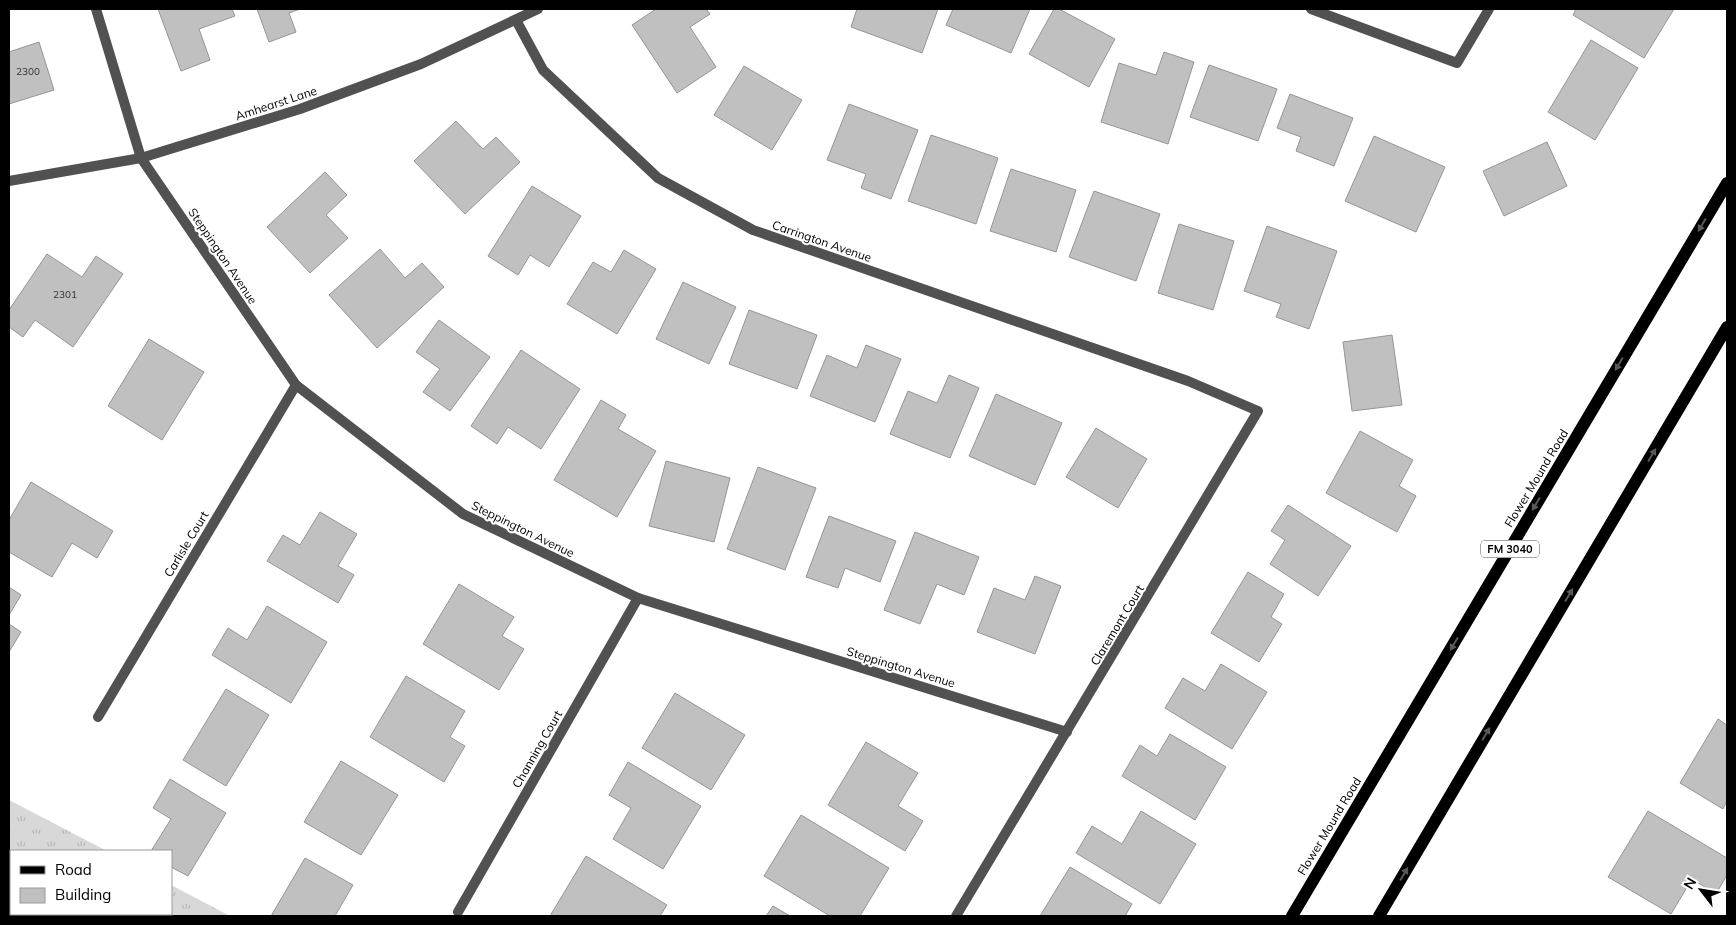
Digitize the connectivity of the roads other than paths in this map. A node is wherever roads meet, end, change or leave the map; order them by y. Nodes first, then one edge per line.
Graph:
1 (96, 9) edge
2 (538, 9) edge
3 (1312, 9) edge
4 (1489, 9) edge
5 (516, 20) junction
6 (142, 158) junction
7 (9, 181) edge
8 (1727, 183) edge
9 (1727, 327) edge
10 (1188, 381) joint
11 (296, 385) junction
12 (638, 598) junction
13 (98, 716) dead end
14 (1067, 732) junction
15 (458, 912) dead end
16 (956, 916) edge
17 (1292, 916) edge
18 (1379, 916) edge

1 - 6 street, Steppington Avenue
2 - 5 street, Amhearst Lane
3 - 4 street
5 - 6 street, Amhearst Lane
5 - 10 street, Carrington Avenue
6 - 7 street, Amhearst Lane
6 - 11 street, Steppington Avenue
8 -> 17 main road, Flower Mound Road / FM 3040
18 -> 9 main road
10 - 14 street, Claremont Court
11 - 12 street, Steppington Avenue
11 - 13 street, Carlisle Court
12 - 14 street, Steppington Avenue
12 - 15 street, Channing Court
14 - 16 street, Claremont Court

